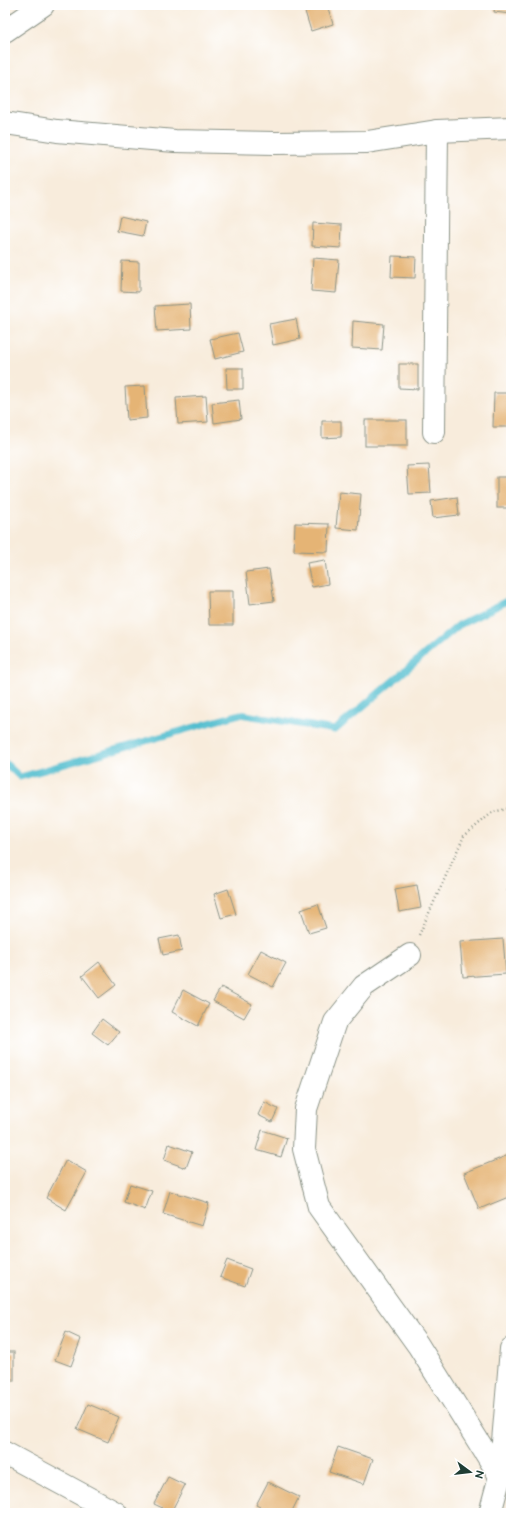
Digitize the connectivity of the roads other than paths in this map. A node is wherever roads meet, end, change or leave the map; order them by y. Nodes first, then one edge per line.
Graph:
1 (43, 5) edge
2 (5, 31) edge
3 (5, 123) edge
4 (511, 128) edge
5 (437, 131) junction
6 (434, 432) dead end
7 (410, 955) road end
8 (511, 1349) edge
9 (5, 1453) edge
10 (500, 1476) junction
11 (116, 1513) edge
12 (490, 1513) edge

1 - 2 street
3 - 5 street
4 - 5 street
5 - 6 street
7 - 10 street
8 - 10 street
9 - 11 street
10 - 12 street

